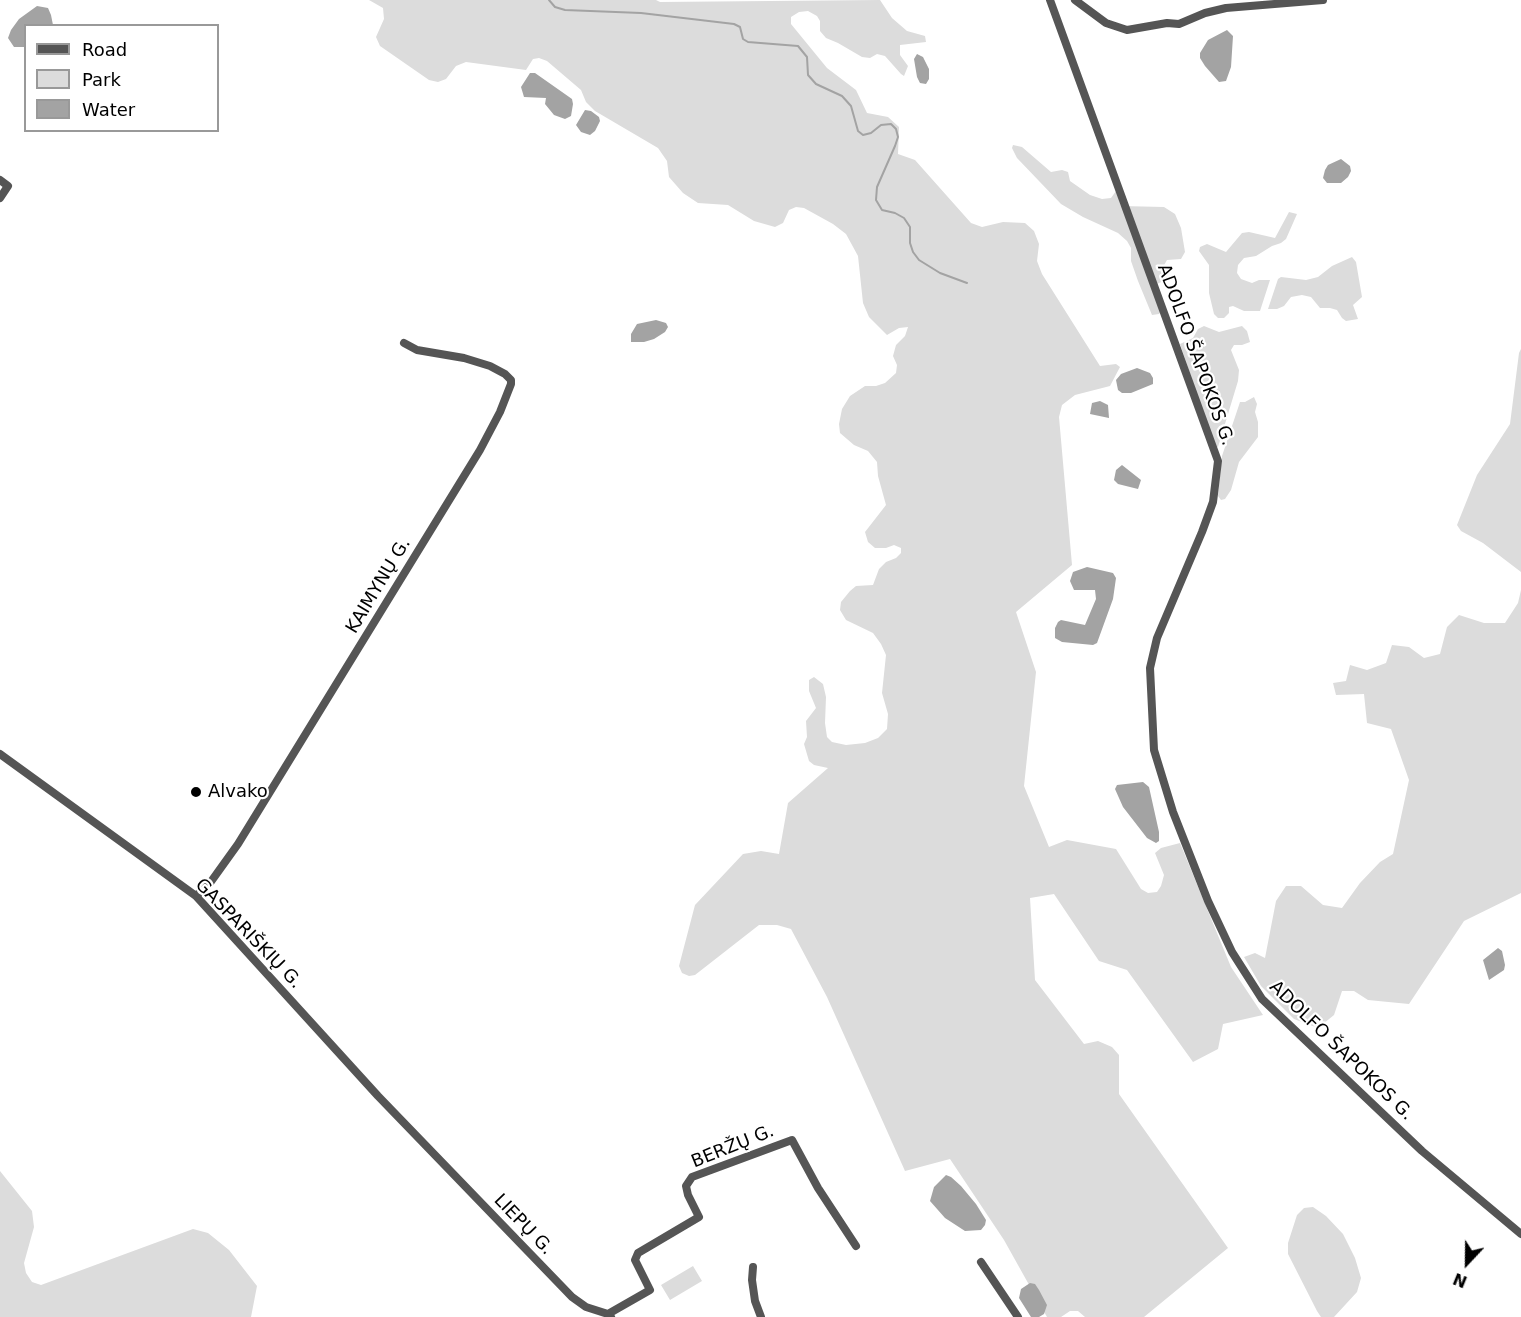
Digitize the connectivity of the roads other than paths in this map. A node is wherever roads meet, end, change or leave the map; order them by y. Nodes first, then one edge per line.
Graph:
1 (1050, 0) edge
2 (1075, 0) edge
3 (1323, 0) edge
4 (0, 180) edge
5 (0, 198) edge
6 (404, 343) dead end
7 (0, 754) edge
8 (196, 896) junction
9 (421, 1141) joint
10 (1521, 1234) edge
11 (856, 1246) dead end
12 (981, 1262) dead end
13 (753, 1267) dead end
14 (610, 1316) edge
15 (761, 1317) edge
16 (1018, 1317) edge

1 - 10 street, ADOLFO ŠAPOKOS G.
2 - 3 street
4 - 5 street
6 - 8 street, KAIMYNŲ G.
7 - 8 street, GASPARIŠKIŲ G.
8 - 9 street, GASPARIŠKIŲ G.
9 - 14 street, LIEPŲ G.
11 - 14 street, BERŽŲ G.
12 - 16 street
13 - 15 street

